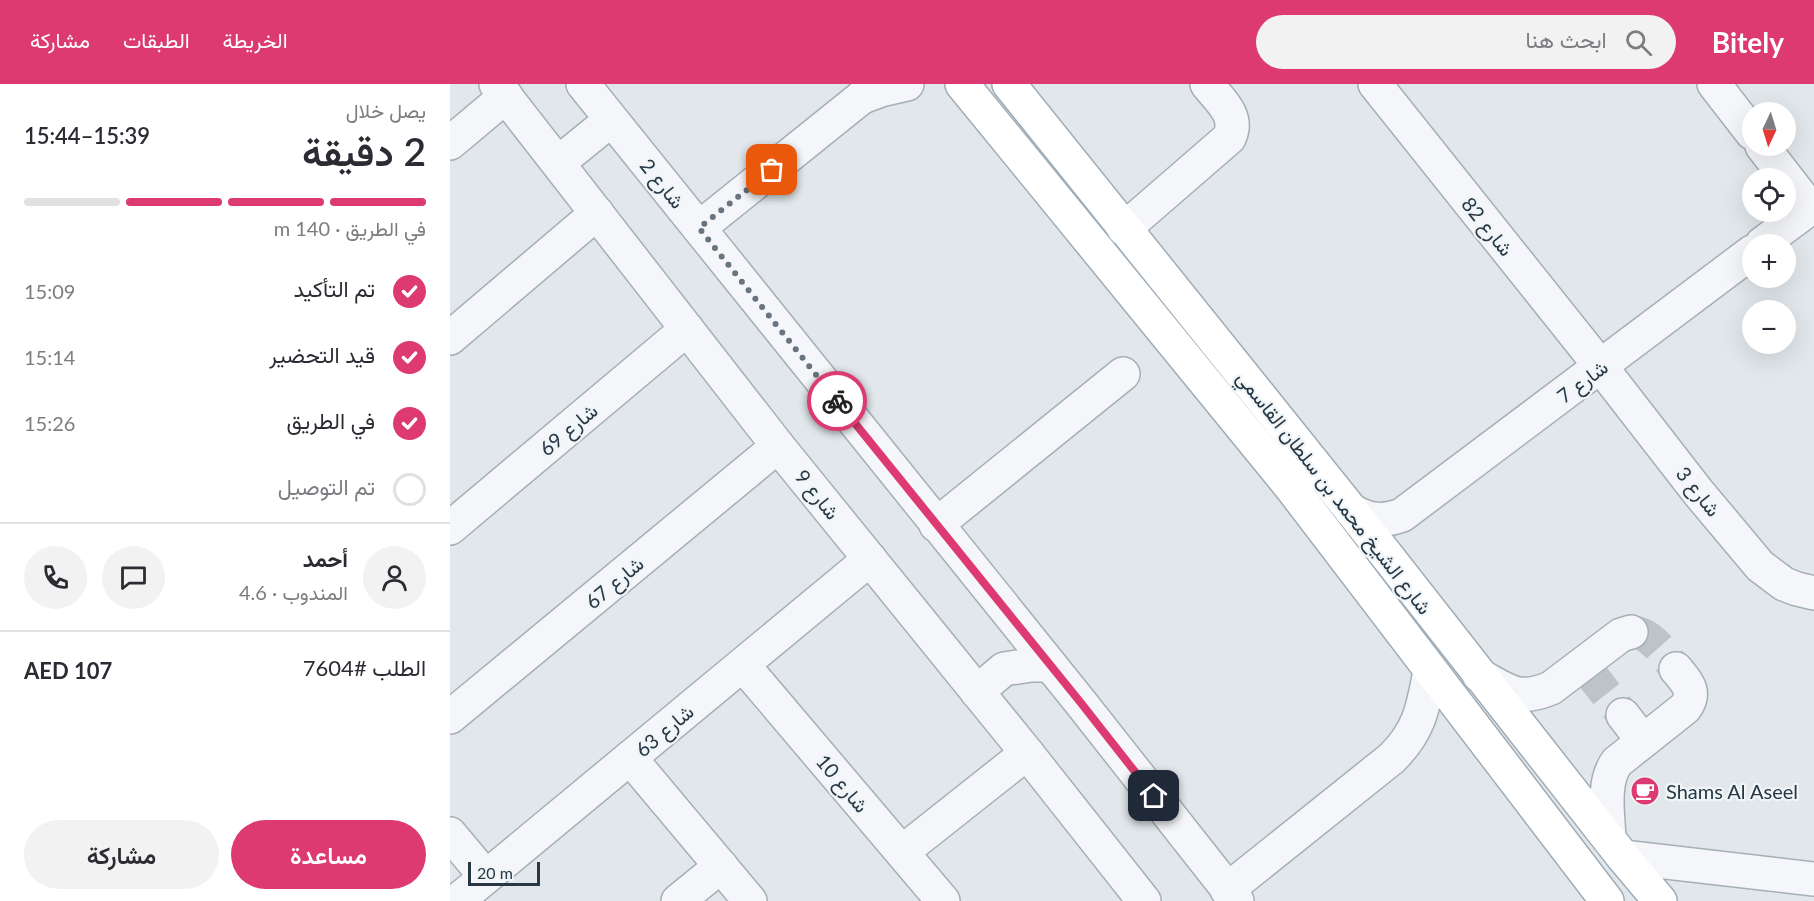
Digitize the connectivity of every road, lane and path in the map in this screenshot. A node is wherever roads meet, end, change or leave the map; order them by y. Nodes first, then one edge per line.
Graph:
1 (583, 84) edge
2 (907, 84) edge
3 (962, 84) edge
4 (1207, 84) edge
5 (1375, 84) edge
6 (1714, 84) edge
7 (501, 90) edge
8 (868, 91) edge
9 (1018, 95) edge
10 (611, 120) junction
11 (1742, 120) edge
12 (450, 143) edge
13 (1770, 156) edge
14 (558, 163) junction
15 (1812, 206) edge
16 (597, 213) junction
17 (699, 228) junction
18 (1124, 229) junction
19 (1775, 234) edge
20 (1742, 260) edge
21 (687, 329) junction
22 (450, 338) edge
23 (1601, 367) junction
24 (1123, 374) dead end
25 (778, 446) junction
26 (1412, 509) junction
27 (1351, 510) junction
28 (936, 525) junction
29 (450, 528) edge
30 (870, 559) junction
31 (1398, 571) junction
32 (1814, 593) edge
33 (1016, 624) junction
34 (1632, 632) dead end
35 (743, 665) junction
36 (1050, 665) junction
37 (1004, 669) junction
38 (1676, 669) tunnel mouth
39 (1431, 671) junction
40 (1479, 675) junction
41 (977, 692) junction
42 (455, 703) edge
43 (1623, 715) tunnel mouth
44 (1643, 741) junction
45 (1027, 753) junction
46 (630, 758) junction
47 (450, 834) edge
48 (1616, 847) junction
49 (902, 852) junction
50 (721, 866) junction
51 (486, 877) junction
52 (1814, 879) edge
53 (1232, 895) edge
54 (1605, 900) edge
55 (457, 901) edge
56 (678, 901) edge
57 (750, 901) edge
58 (943, 901) edge
59 (1144, 901) edge
60 (1660, 901) edge

1 - 10 street, شارع 2
2 - 8 street
3 - 9 main road
3 - 39 main road, شارع الشيخ محمد بن سلطان القاسمي
4 - 18 street
5 - 23 street, شارع 82
6 - 11 street
7 - 12 street
7 - 14 street, شارع 9
8 - 17 street
9 - 18 main road, شارع الشيخ محمد بن سلطان القاسمي
10 - 14 street
10 - 17 street, شارع 2
13 - 15 street
14 - 16 street, شارع 9
15 - 19 street
16 - 21 street, شارع 9
16 - 22 street
17 - 28 street, شارع 2
18 - 27 main road, شارع الشيخ محمد بن سلطان القاسمي
20 - 23 street, شارع 7
21 - 25 street, شارع 9
21 - 29 street, شارع 69
23 - 26 street, شارع 7
23 - 32 street, شارع 3
24 - 28 street
25 - 30 street, شارع 9
25 - 42 street, شارع 67
26 - 27 street, شارع 7
26 - 31 street, شارع 7
27 - 31 main road, شارع الشيخ محمد بن سلطان القاسمي
28 - 33 street, شارع 2
30 - 35 street, شارع 63
30 - 41 street, شارع 9
31 - 40 main road, شارع الشيخ محمد بن سلطان القاسمي
33 - 36 street, شارع 2
33 - 37 street
34 - 40 street
35 - 46 street, شارع 63
35 - 49 street, شارع 10
36 - 37 street
36 - 53 street, شارع 2
37 - 41 street
38 - 44 street
39 - 53 street
39 - 54 main road, شارع الشيخ محمد بن سلطان القاسمي
40 - 48 main road, شارع الشيخ محمد بن سلطان القاسمي
41 - 45 street, شارع 9
43 - 44 street
44 - 48 street
45 - 49 street
45 - 59 street, شارع 9
46 - 50 street
46 - 51 street, شارع 63
47 - 51 street
48 - 52 street
48 - 60 main road, شارع الشيخ محمد بن سلطان القاسمي
49 - 58 street, شارع 10
50 - 56 street
50 - 57 street
51 - 55 street, شارع 63

